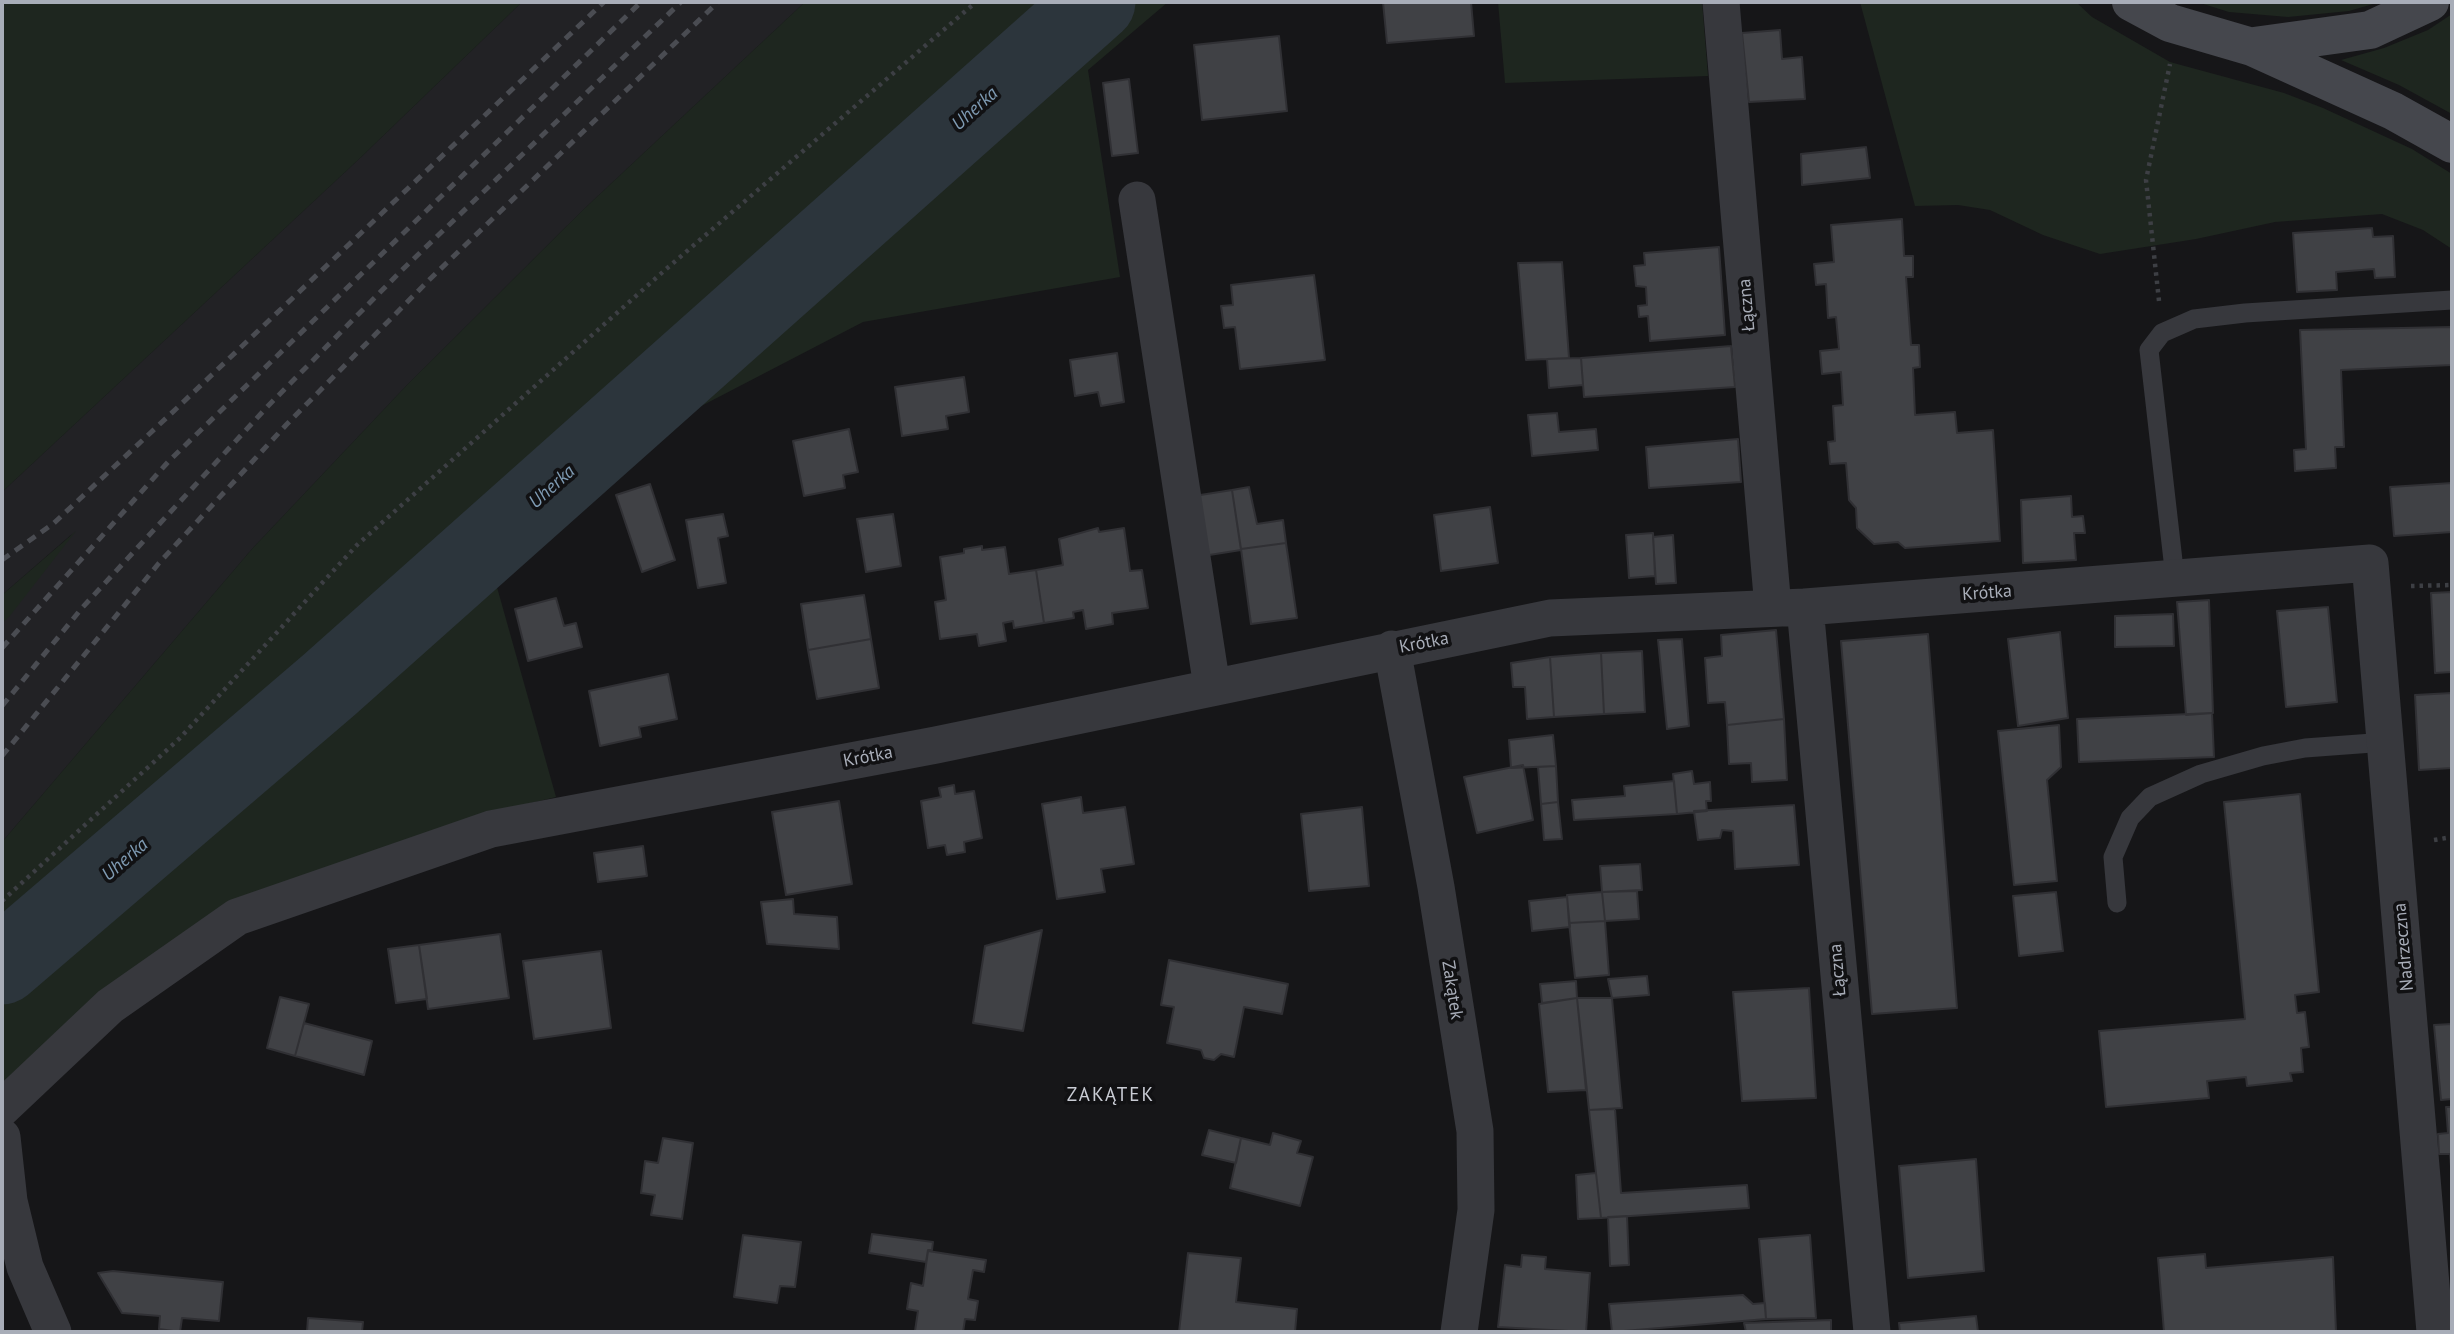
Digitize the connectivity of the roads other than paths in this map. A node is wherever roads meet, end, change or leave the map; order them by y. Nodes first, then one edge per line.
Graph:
1 (1721, 2) edge
2 (2131, 2) edge
3 (2430, 2) edge
4 (2252, 47) junction
5 (2452, 144) edge
6 (1137, 200) dead end
7 (2452, 299) edge
8 (2370, 563) joint
9 (2175, 578) junction
10 (1789, 608) junction
11 (1392, 649) junction
12 (1212, 687) junction
13 (2386, 742) junction
14 (2117, 903) dead end
15 (2, 1108) edge
16 (2, 1137) edge
17 (53, 1332) edge
18 (1460, 1332) edge
19 (1872, 1332) edge
20 (2435, 1332) edge

1 - 10 street, Łączna
2 - 4 main road
3 - 4 main road
4 - 5 main road
6 - 12 street
7 - 9 lane
8 - 9 street, Krótka
8 - 13 street, Nadrzeczna
9 - 10 street, Krótka
10 - 11 street, Krótka
10 - 19 street, Łączna
11 - 12 street, Krótka
11 - 18 street, Zakątek
12 - 15 street, Krótka
13 - 14 lane
13 - 20 street, Nadrzeczna
16 - 17 street

